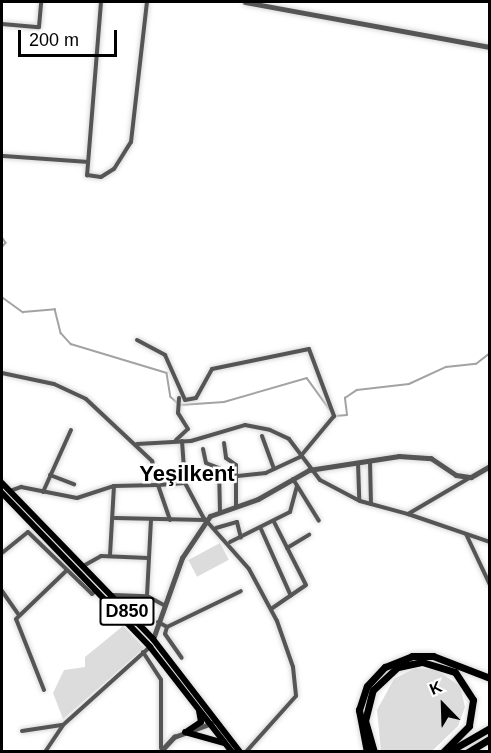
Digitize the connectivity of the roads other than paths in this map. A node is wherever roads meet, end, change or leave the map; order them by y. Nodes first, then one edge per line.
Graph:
1 (41, 2) edge
2 (101, 2) edge
3 (147, 2) edge
4 (245, 2) edge
5 (2, 24) edge
6 (489, 47) edge
7 (2, 156) edge
8 (87, 162) junction
9 (137, 340) dead end
10 (2, 373) edge
11 (179, 401) junction
12 (71, 430) dead end
13 (262, 436) dead end
14 (175, 441) junction
15 (182, 441) junction
16 (224, 443) dead end
17 (137, 444) junction
18 (203, 449) dead end
19 (300, 457) junction
20 (370, 461) junction
21 (358, 463) junction
22 (489, 466) edge
23 (274, 469) junction
24 (309, 470) junction
25 (50, 475) junction
26 (235, 476) junction
27 (471, 477) junction
28 (292, 478) junction
29 (2, 483) edge
30 (185, 483) junction
31 (74, 484) dead end
32 (158, 485) junction
33 (114, 486) junction
34 (297, 486) junction
35 (10, 491) junction
36 (43, 492) junction
37 (2, 493) edge
38 (359, 500) junction
39 (371, 504) junction
40 (236, 506) junction
41 (220, 512) junction
42 (408, 514) junction
43 (115, 518) junction
44 (206, 519) junction
45 (152, 520) junction
46 (171, 520) junction
47 (319, 521) dead end
48 (274, 522) junction
49 (216, 528) junction
50 (261, 529) junction
51 (465, 533) junction
52 (309, 535) dead end
53 (241, 538) junction
54 (489, 542) edge
55 (230, 543) junction
56 (287, 548) junction
57 (2, 553) edge
58 (110, 555) junction
59 (148, 558) junction
60 (85, 565) junction
61 (66, 571) junction
62 (489, 585) edge
63 (98, 590) junction
64 (2, 591) edge
65 (241, 591) dead end
66 (113, 595) junction
67 (147, 596) junction
68 (291, 596) junction
69 (164, 604) junction
70 (271, 609) junction
71 (18, 614) junction
72 (157, 623) junction
73 (167, 627) junction
74 (143, 628) junction
75 (153, 639) junction
76 (150, 646) junction
77 (143, 652) junction
78 (182, 658) dead end
79 (489, 678) edge
80 (44, 690) dead end
81 (193, 700) junction
82 (216, 724) junction
83 (63, 725) junction
84 (489, 728) edge
85 (22, 731) dead end
86 (185, 732) junction
87 (489, 741) edge
88 (161, 750) edge
89 (230, 750) edge
90 (45, 752) edge
91 (240, 752) edge
92 (246, 752) edge
93 (367, 752) edge
94 (374, 752) edge
95 (443, 752) edge
96 (449, 752) edge
97 (468, 752) edge
98 (477, 752) edge

1 - 5 street
2 - 8 street
3 - 8 street
4 - 6 street
7 - 8 street
9 - 11 street
10 - 17 street
11 - 14 street
11 - 19 street
12 - 25 street
13 - 23 street
14 - 15 street
14 - 17 street
15 - 19 street
15 - 30 street
16 - 26 street
17 - 32 street
18 - 41 street
19 - 23 street
19 - 24 street
20 - 21 street
20 - 27 street
20 - 39 street
21 - 24 street
21 - 38 street
22 - 27 street
23 - 26 street
24 - 28 street
24 - 38 street
25 - 31 street
25 - 36 street
26 - 40 street
27 - 42 street
28 - 34 street
28 - 40 street
29 - 35 highway, D850
30 - 32 street
30 - 44 street
32 - 33 street
32 - 46 street
33 - 36 street
33 - 43 street
34 - 47 street
34 - 48 street
35 - 36 street
35 - 60 highway, D850
37 - 63 highway, D850
38 - 39 street
39 - 42 street
40 - 41 street
41 - 44 street
42 - 51 street
43 - 45 street
43 - 58 street
44 - 46 street
44 - 49 street
44 - 69 street
45 - 46 street
45 - 59 street
48 - 50 street
48 - 56 street
49 - 53 street
49 - 55 street
50 - 53 street
50 - 68 street
51 - 54 street
51 - 62 street
52 - 56 street
53 - 55 street
55 - 70 street
56 - 68 street
57 - 61 street
58 - 59 street
58 - 60 street
59 - 67 street
60 - 66 highway, D850
61 - 63 street
61 - 71 street
63 - 76 highway, D850
64 - 71 street
65 - 73 street
66 - 67 street
66 - 74 highway, D850
67 - 69 street
68 - 70 street
69 - 72 street
70 - 92 street
71 - 80 street
72 - 73 street
72 - 74 street
72 - 75 street
73 - 78 street
74 - 75 highway, D850
75 - 82 highway, D850
76 - 77 street
76 - 81 highway, D850
77 - 83 street
77 - 88 street
79 - 93 highway
81 - 82 highway, D850
81 - 86 highway
82 - 86 street
82 - 89 highway, D850
82 - 91 highway, D850
83 - 85 street
83 - 90 street
84 - 96 highway
86 - 88 street
86 - 89 highway
87 - 97 highway
87 - 98 highway
94 - 95 highway

